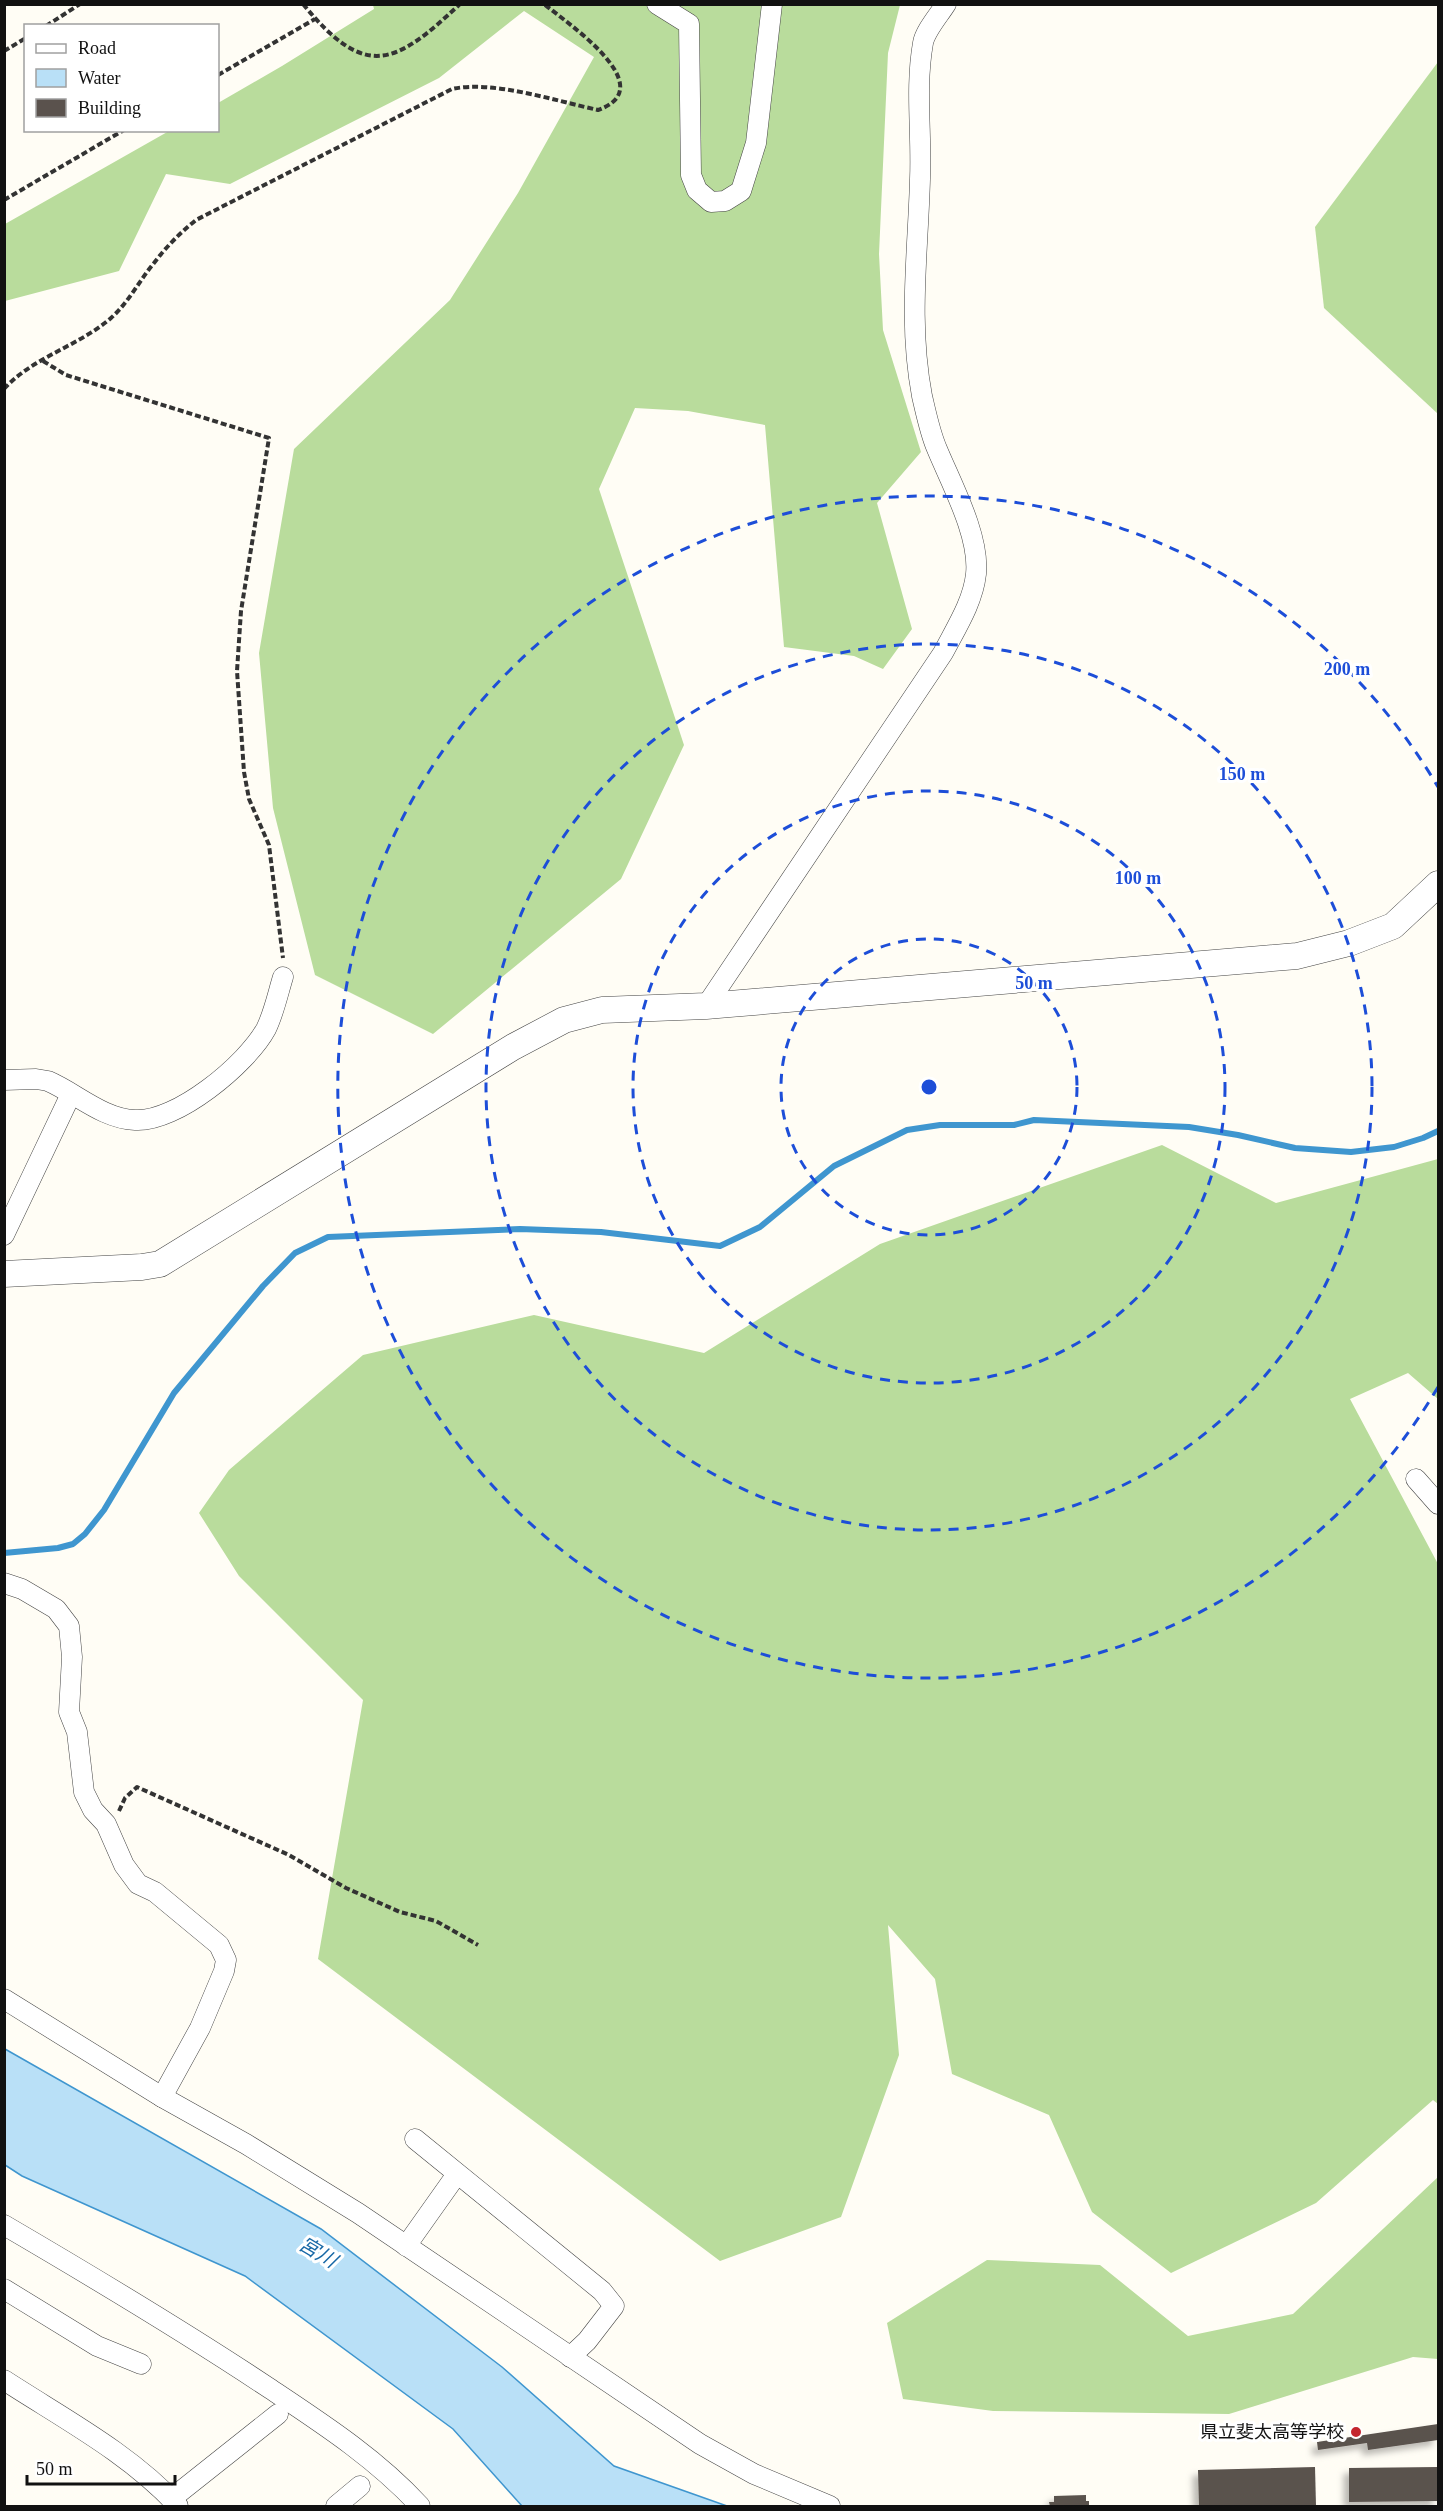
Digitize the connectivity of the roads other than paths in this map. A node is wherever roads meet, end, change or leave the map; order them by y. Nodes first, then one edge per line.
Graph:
1 (657, 4) edge
2 (772, 4) edge
3 (946, 4) edge
4 (1438, 884) edge
5 (283, 977) road end
6 (706, 1006) junction
7 (4, 1080) edge
8 (71, 1094) junction
9 (4, 1235) edge
10 (4, 1274) edge
11 (1416, 1479) dead end
12 (1438, 1504) edge
13 (4, 1583) edge
14 (4, 1999) edge
15 (162, 2097) junction
16 (415, 2139) dead end
17 (457, 2174) junction
18 (4, 2225) edge
19 (406, 2246) junction
20 (4, 2289) edge
21 (570, 2356) junction
22 (141, 2364) dead end
23 (8, 2386) edge
24 (278, 2414) dead end
25 (360, 2486) dead end
26 (174, 2503) edge
27 (336, 2506) edge
28 (420, 2506) edge
29 (830, 2506) edge

1 - 2 street
3 - 6 street
4 - 6 street
5 - 8 street
6 - 10 street
7 - 8 street
8 - 9 street
11 - 12 street
13 - 15 street
14 - 15 street
15 - 19 street
16 - 17 street
17 - 19 street
17 - 21 street
18 - 28 street
19 - 21 street
20 - 22 street
21 - 29 street
23 - 26 street
24 - 26 street
25 - 27 street

